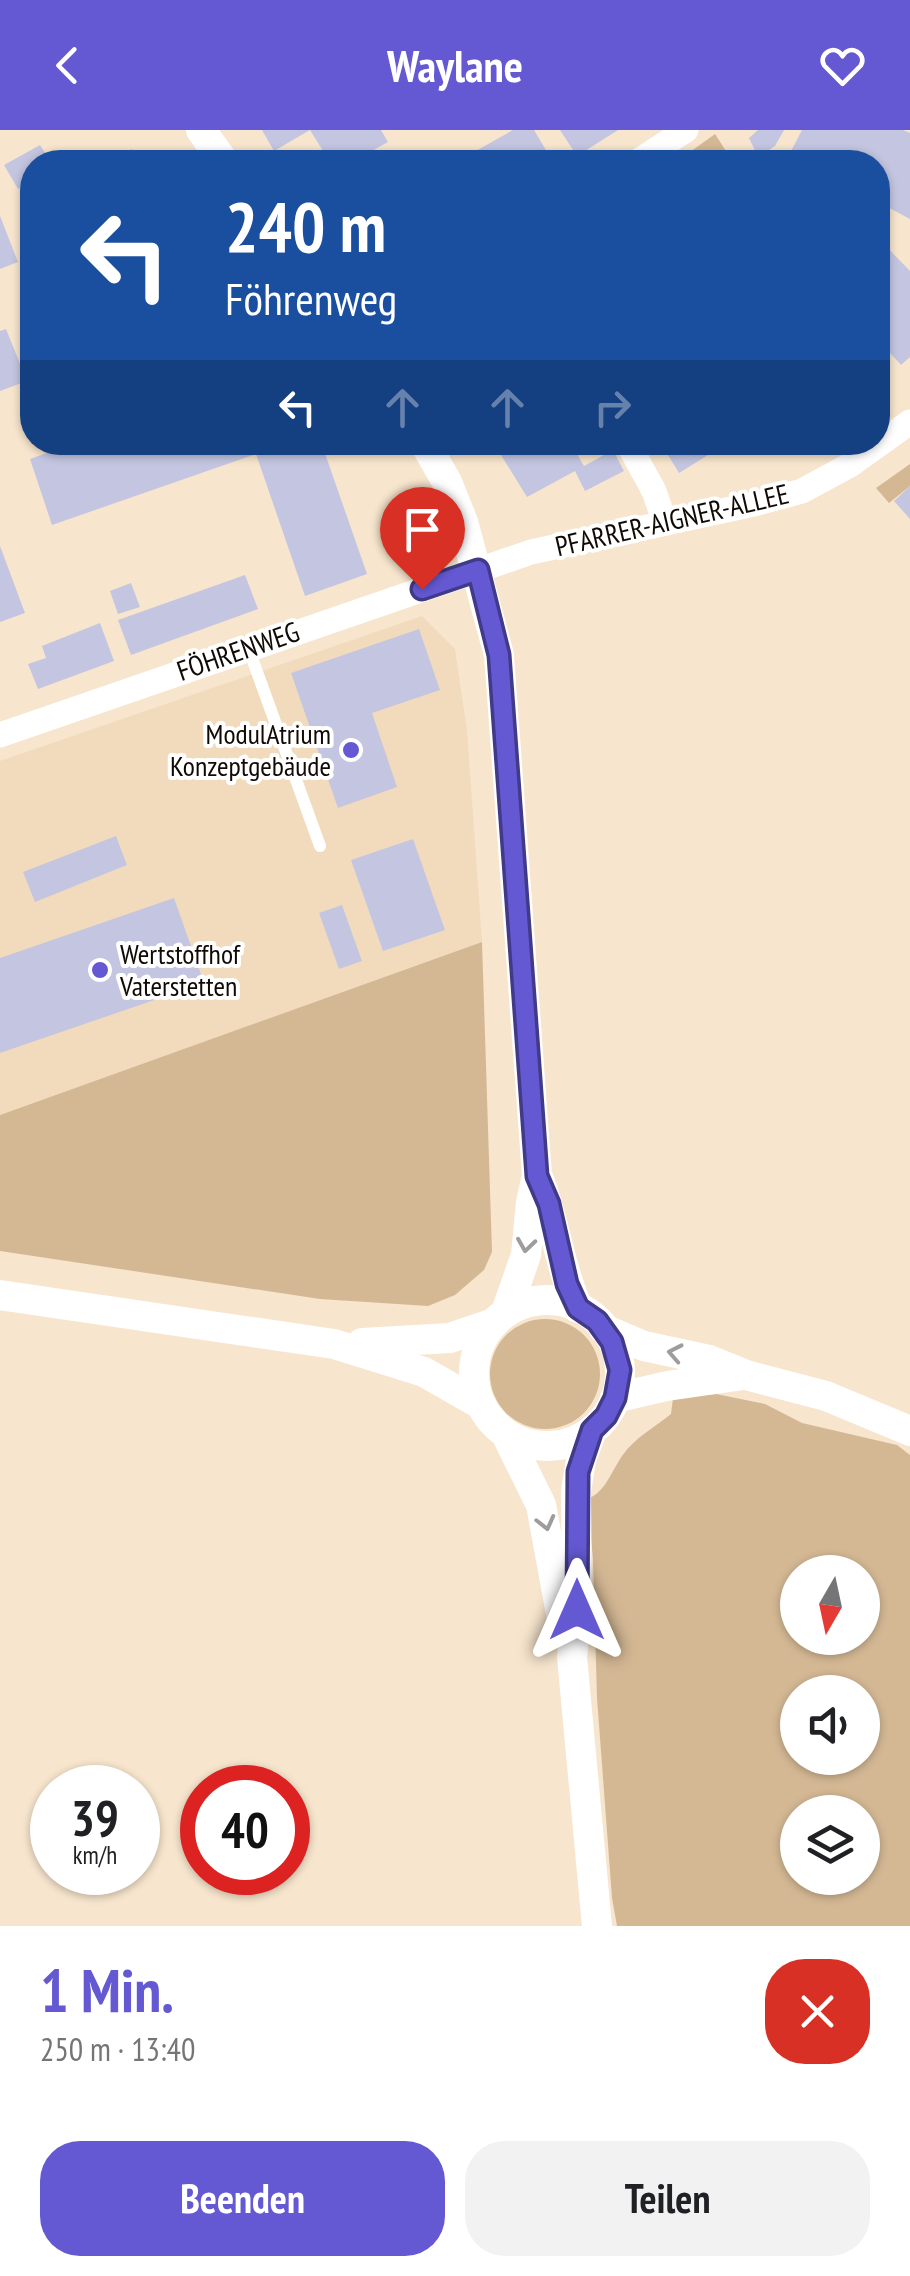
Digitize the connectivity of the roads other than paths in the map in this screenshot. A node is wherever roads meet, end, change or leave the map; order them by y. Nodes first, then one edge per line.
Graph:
1 (686, 130) edge
2 (656, 150) edge
3 (431, 455) edge
4 (634, 455) edge
5 (864, 455) edge
6 (665, 523) junction
7 (478, 570) junction
8 (248, 647) junction
9 (0, 734) edge
10 (320, 846) dead end
11 (537, 1176) junction
12 (0, 1295) edge
13 (578, 1308) junction
14 (500, 1318) junction
15 (604, 1329) junction
16 (334, 1344) junction
17 (746, 1375) junction
18 (615, 1398) junction
19 (480, 1404) junction
20 (592, 1430) junction
21 (910, 1432) edge
22 (506, 1434) junction
23 (572, 1656) junction
24 (597, 1926) edge

1 - 2 street
3 - 7 street
4 - 6 street
5 - 6 street, PFARRER-AIGNER-ALLEE
6 - 7 street, PFARRER-AIGNER-ALLEE
7 - 8 street, FÖHRENWEG
7 - 11 street
8 - 9 street, FÖHRENWEG
8 - 10 lane
11 - 13 street
11 -> 14 street
12 - 16 street
13 - 14 street
13 - 15 street
14 - 16 street
14 - 19 street
17 -> 15 street
15 - 18 street
16 - 19 street
17 - 18 street
17 - 21 street
18 - 20 street
19 - 22 street
20 - 22 street
20 - 23 street
22 -> 23 street
23 - 24 street

